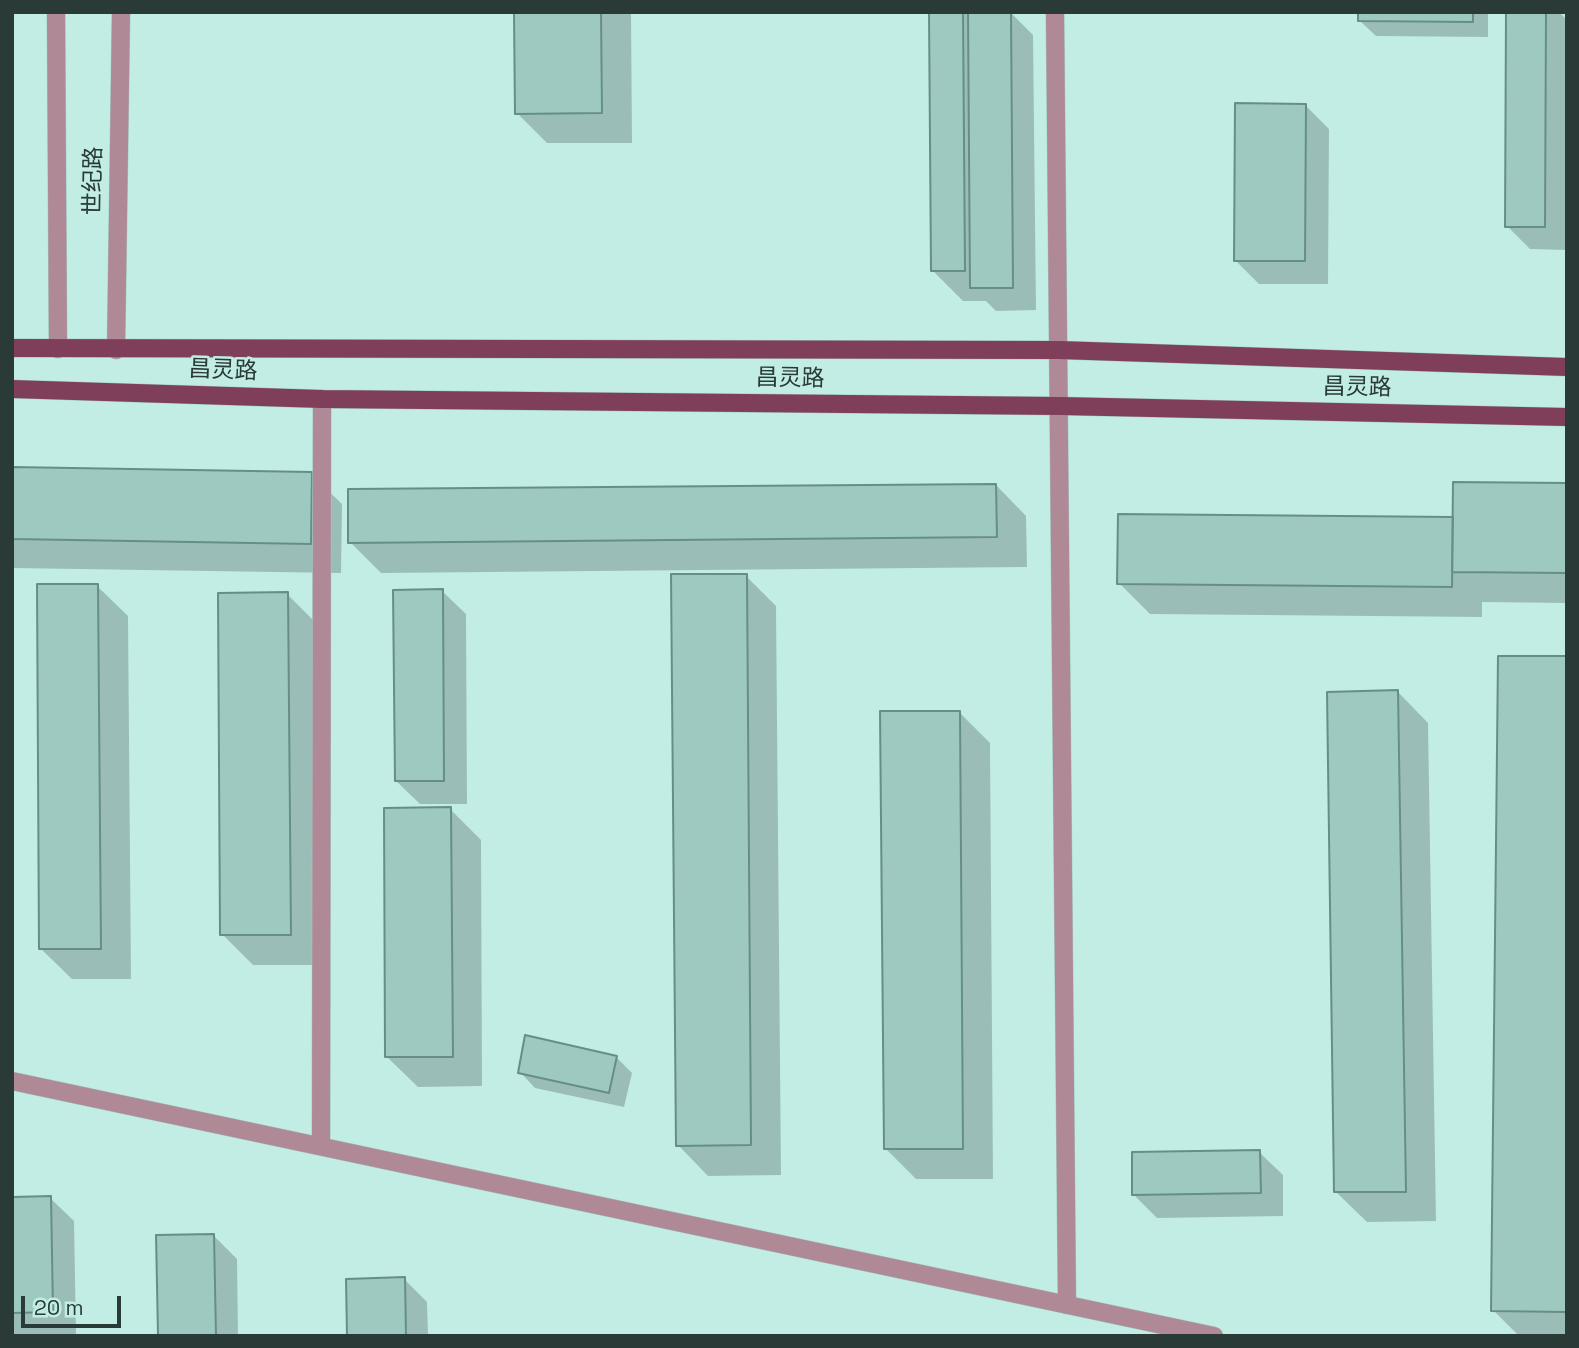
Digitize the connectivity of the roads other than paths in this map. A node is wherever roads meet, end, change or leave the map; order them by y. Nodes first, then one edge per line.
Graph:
1 (56, 12) edge
2 (121, 12) edge
3 (1055, 12) edge
4 (12, 348) edge
5 (58, 349) junction
6 (116, 350) junction
7 (1059, 350) junction
8 (1567, 367) edge
9 (12, 389) edge
10 (322, 399) junction
11 (1060, 406) junction
12 (1567, 417) edge
13 (12, 1081) edge
14 (321, 1146) junction
15 (1067, 1304) junction
16 (1179, 1332) edge
17 (1214, 1336) edge

1 - 5 street, 世纪路
2 - 6 street, 世纪路
3 - 7 street
4 - 5 main road, 昌灵路
5 - 6 main road, 昌灵路
6 - 7 main road, 昌灵路
7 - 8 main road, 昌灵路
7 - 11 street
9 - 10 main road, 昌灵路
10 - 11 main road, 昌灵路
10 - 14 street
11 - 12 main road, 昌灵路
11 - 15 street
13 - 14 street
14 - 15 street
15 - 16 street
16 - 17 street

